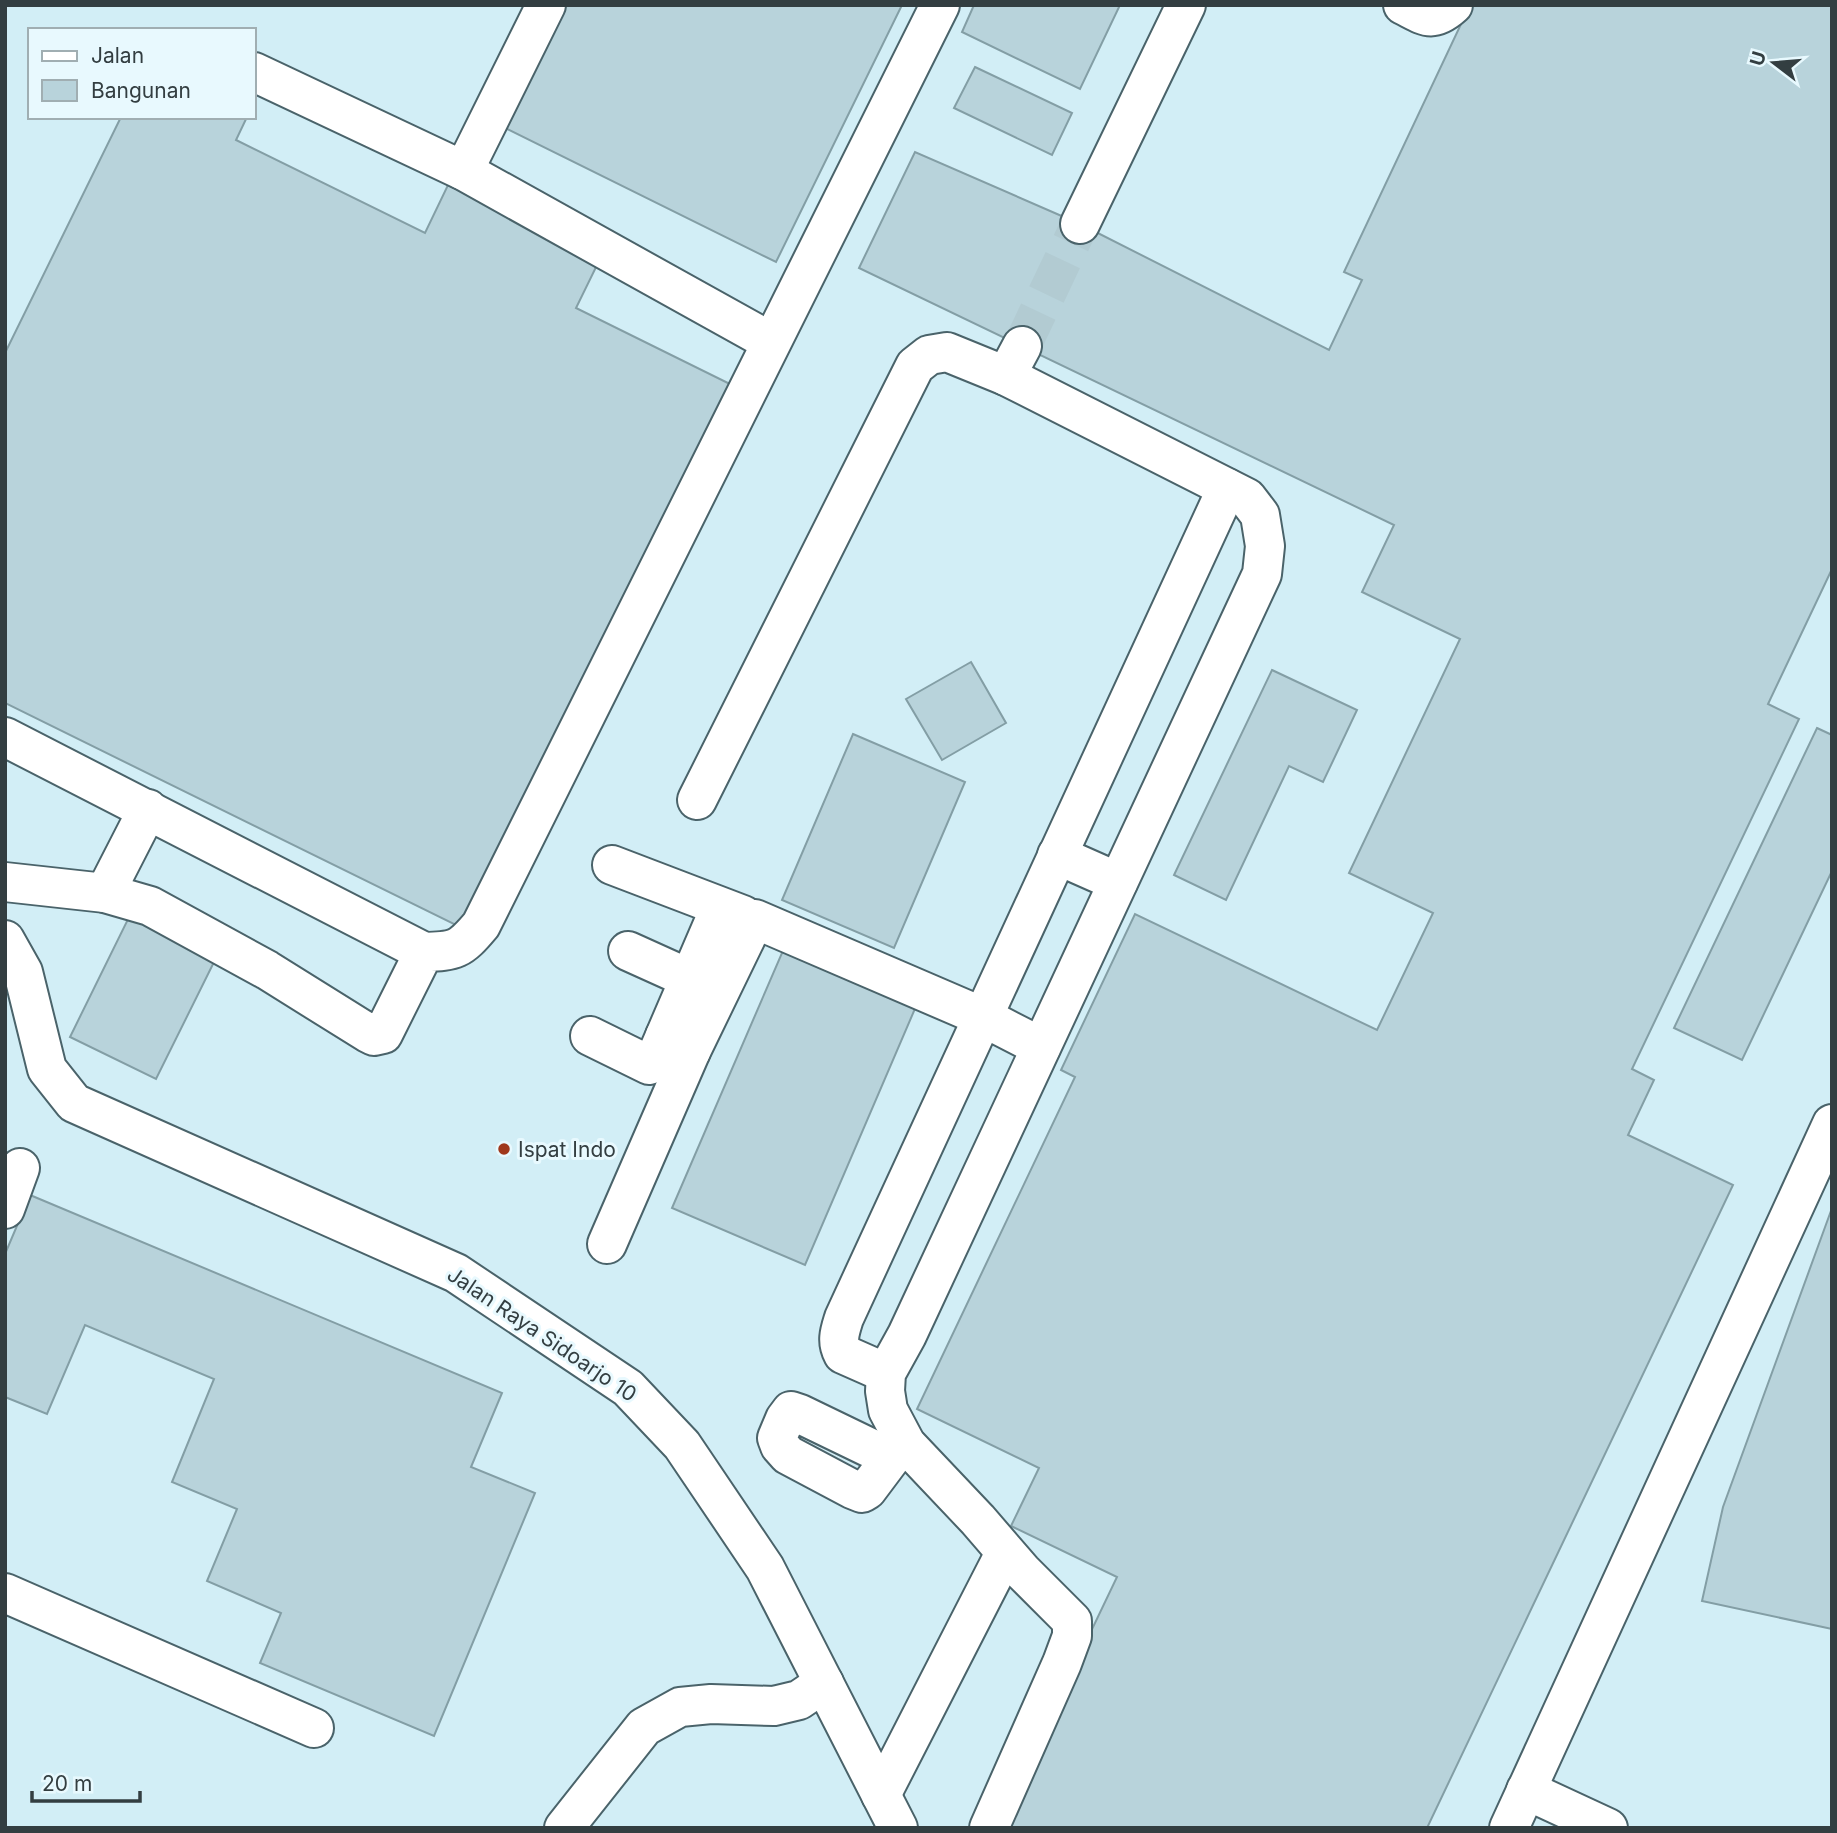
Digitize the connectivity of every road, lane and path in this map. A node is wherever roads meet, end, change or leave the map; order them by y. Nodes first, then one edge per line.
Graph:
1 (545, 5) edge
2 (940, 5) edge
3 (1186, 5) edge
4 (1403, 5) edge
5 (1453, 5) edge
6 (256, 73) edge
7 (462, 170) junction
8 (1080, 224) tunnel mouth
9 (771, 342) junction
10 (1227, 488) junction
11 (5, 737) edge
12 (697, 800) dead end
13 (148, 809) junction
14 (1057, 855) junction
15 (611, 865) dead end
16 (5, 882) edge
17 (1118, 882) junction
18 (105, 893) junction
19 (738, 913) junction
20 (5, 940) edge
21 (424, 951) junction
22 (628, 951) dead end
23 (690, 979) junction
24 (983, 1017) junction
25 (590, 1036) dead end
26 (678, 1044) junction
27 (1041, 1047) junction
28 (1832, 1124) edge
29 (20, 1168) dead end
30 (5, 1209) edge
31 (607, 1244) dead end
32 (886, 1373) junction
33 (1005, 1553) junction
34 (5, 1592) edge
35 (824, 1684) junction
36 (314, 1728) dead end
37 (1526, 1790) junction
38 (889, 1812) edge
39 (564, 1828) edge
40 (989, 1828) edge
41 (1509, 1828) edge
42 (1608, 1828) edge

1 - 7 street
2 - 9 street
3 - 8 street
4 - 5 street
6 - 7 street
7 - 9 street
9 - 21 street
10 - 12 street
10 - 14 street
10 - 17 street
11 - 13 street
13 - 18 street
13 - 21 street
14 - 17 street
14 - 24 street
15 - 19 street
16 - 18 street
17 - 27 street
18 - 21 street
19 - 23 street
19 - 24 street
19 - 26 street
20 - 35 street, Jalan Raya Sidoarjo 10
22 - 23 street
23 - 26 street
24 - 27 street
24 - 32 street
25 - 26 street
26 - 31 street
27 - 32 street
28 - 37 street
29 - 30 street
32 - 33 street
33 - 38 street
33 - 40 street
34 - 36 street
35 - 38 street, Jalan Raya Sidoarjo 10
35 - 39 street
37 - 41 street
37 - 42 street

